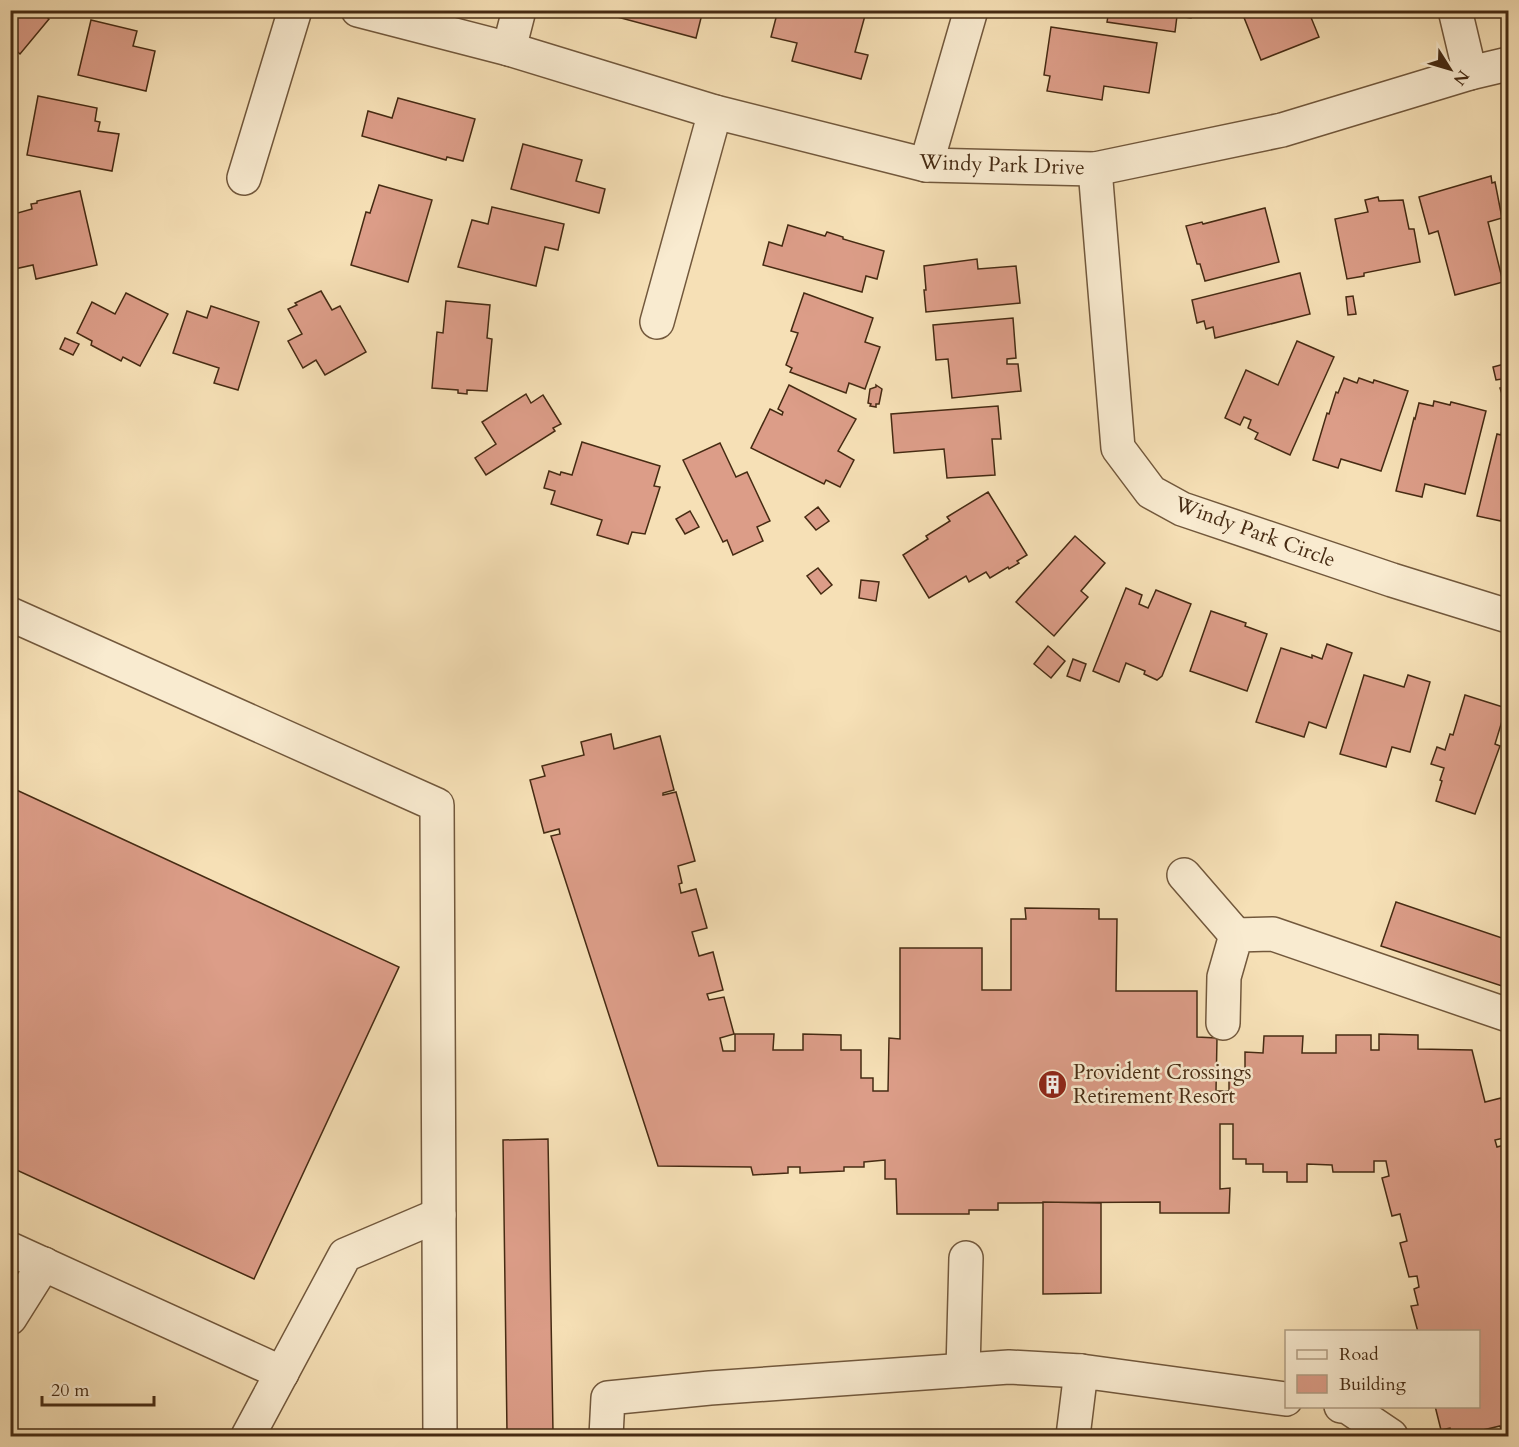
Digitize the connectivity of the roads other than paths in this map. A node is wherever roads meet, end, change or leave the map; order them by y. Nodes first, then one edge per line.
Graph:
1 (296, 10) edge
2 (357, 10) edge
3 (519, 10) edge
4 (971, 10) edge
5 (1455, 10) edge
6 (509, 49) junction
7 (1509, 64) edge
8 (1470, 73) junction
9 (715, 112) junction
10 (926, 165) junction
11 (1095, 169) junction
12 (244, 178) dead end
13 (657, 322) dead end
14 (10, 614) edge
15 (1509, 616) edge
16 (1184, 875) dead end
17 (1236, 935) junction
18 (1509, 1015) edge
19 (1223, 1023) dead end
20 (439, 1215) junction
21 (10, 1249) edge
22 (966, 1258) dead end
23 (44, 1264) junction
24 (10, 1318) edge
25 (963, 1370) junction
26 (1081, 1371) junction
27 (282, 1373) junction
28 (1285, 1399) edge
29 (1349, 1408) edge
30 (248, 1437) edge
31 (440, 1437) edge
32 (606, 1437) edge
33 (1073, 1437) edge
34 (1390, 1437) edge

1 - 12 street
2 - 6 street, Windy Park Drive
3 - 6 street
4 - 10 street
5 - 8 street
6 - 9 street, Windy Park Drive
7 - 8 street, Windy Park Drive
8 - 11 street, Windy Park Drive
9 - 10 street, Windy Park Drive
9 - 13 street
10 - 11 street, Windy Park Drive
11 - 15 street, Windy Park Circle
14 - 20 street
16 - 17 street
17 - 18 street
17 - 19 street
20 - 27 street
20 - 31 street
21 - 23 street
22 - 25 street
23 - 24 street
23 - 27 street
25 - 26 street
25 - 32 street
26 - 28 street
26 - 33 street
27 - 30 street
29 - 34 street

